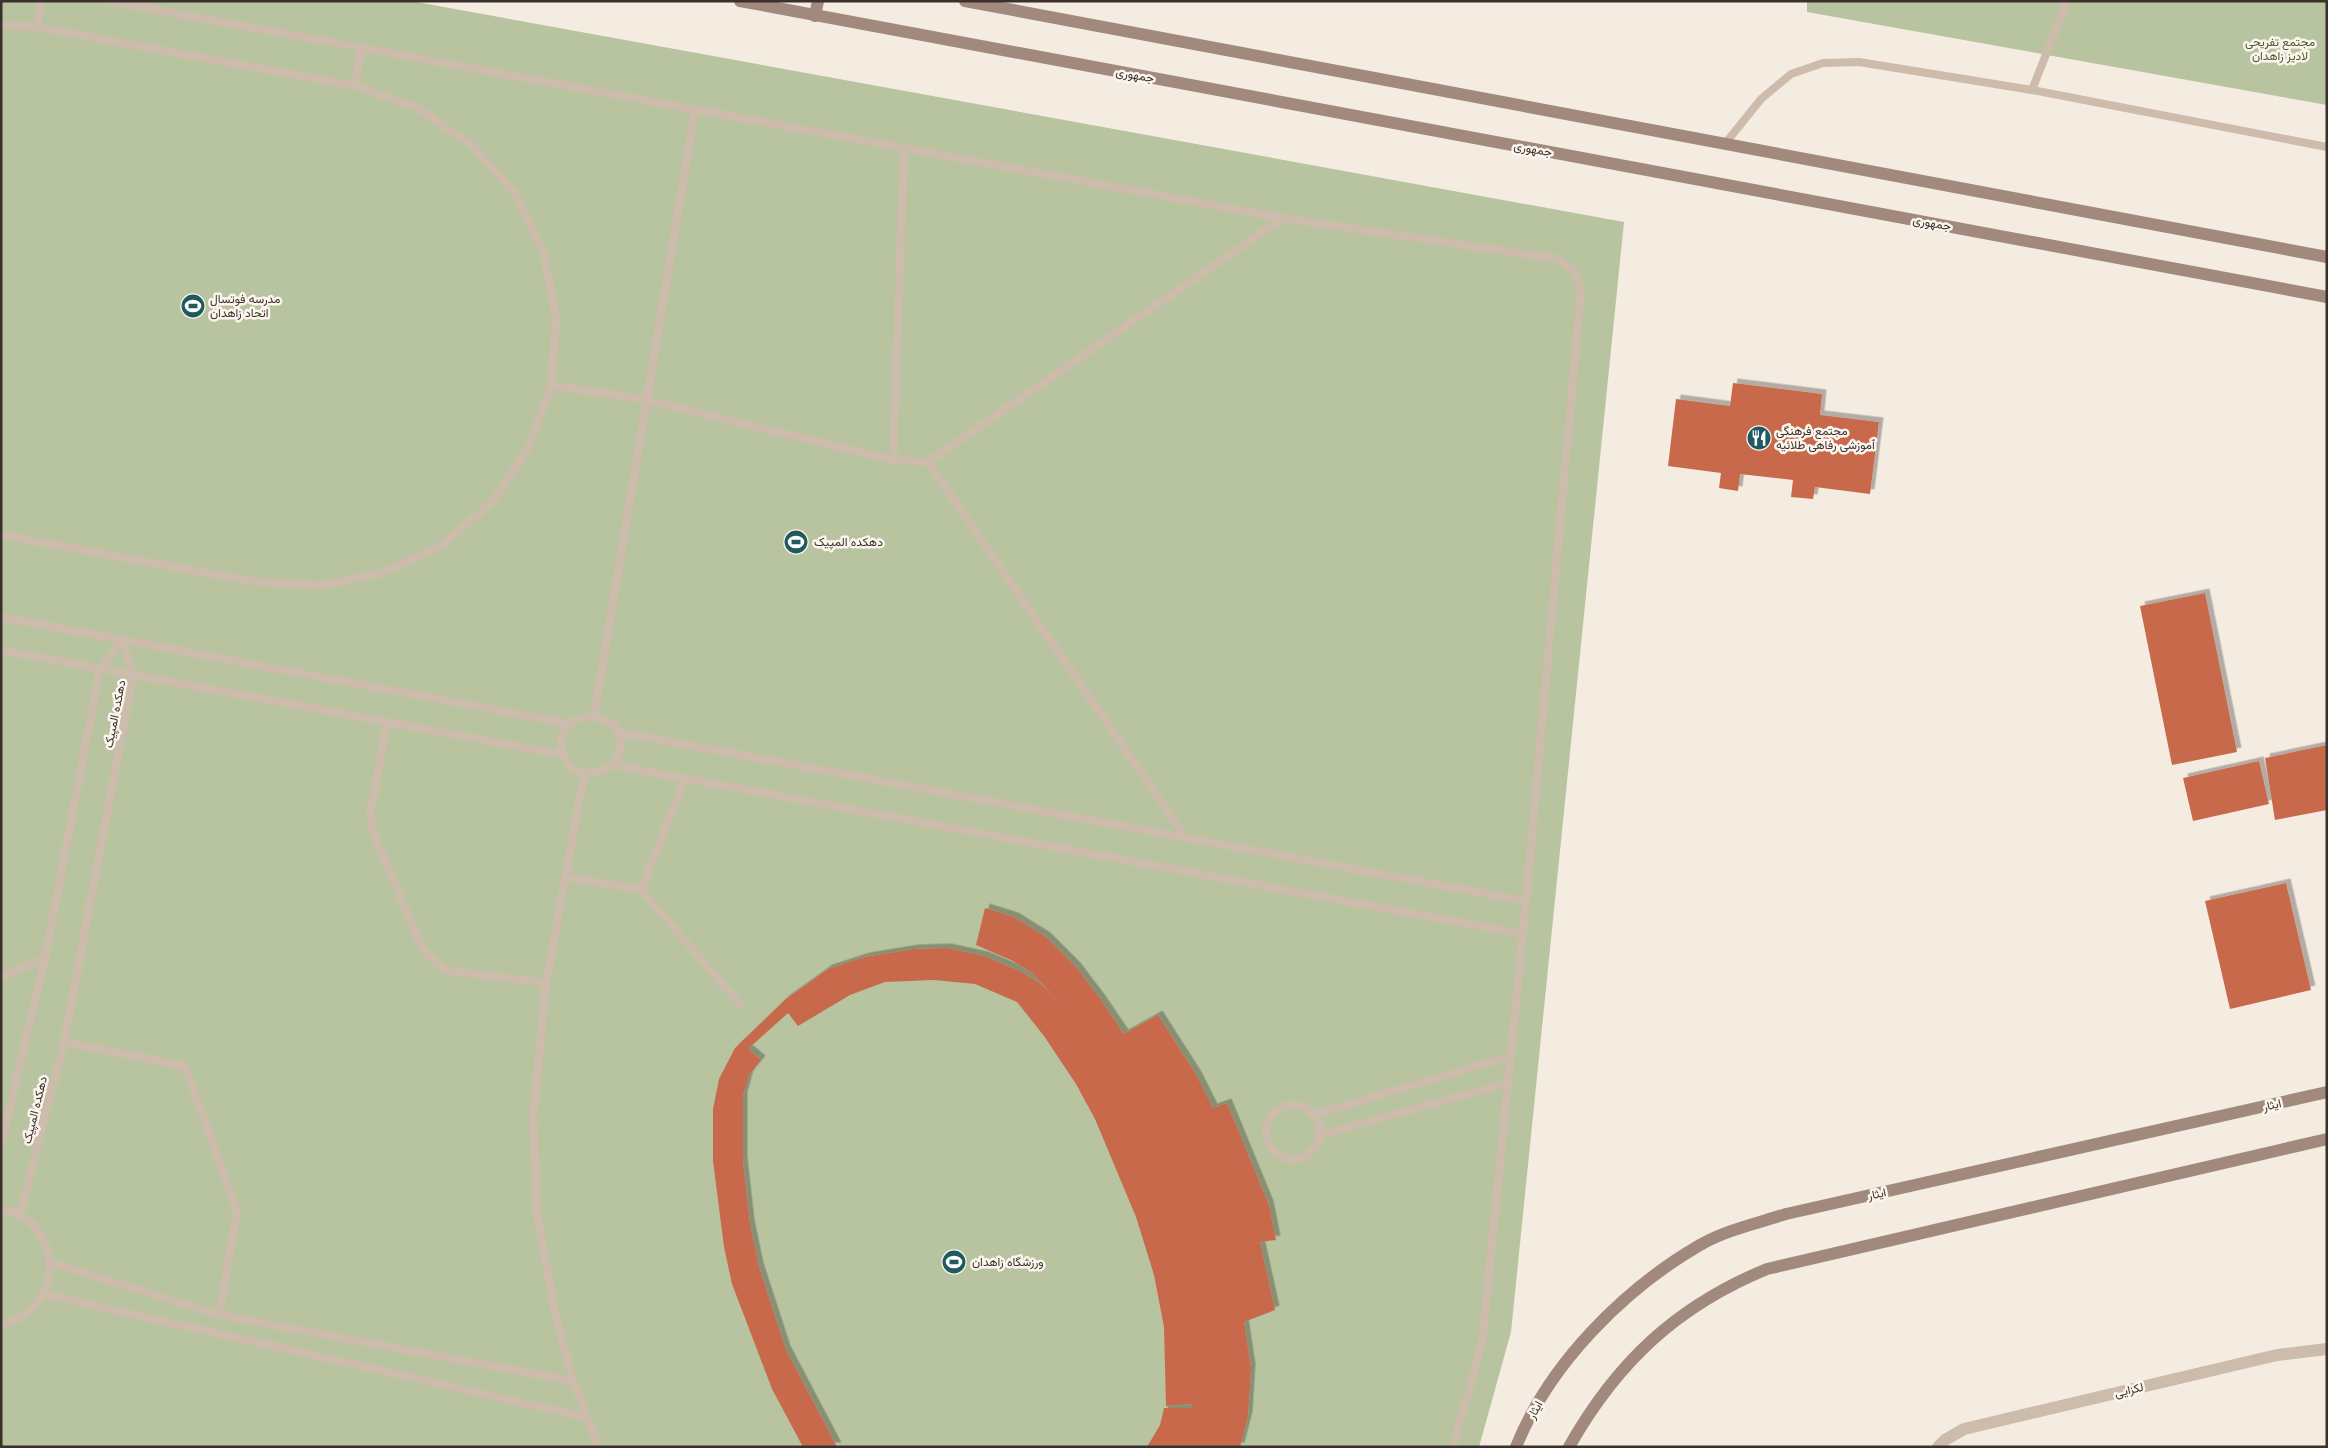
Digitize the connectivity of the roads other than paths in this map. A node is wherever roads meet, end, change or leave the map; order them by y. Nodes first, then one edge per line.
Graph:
1 (42, 1) edge
2 (108, 1) edge
3 (740, 1) edge
4 (818, 1) edge
5 (965, 1) edge
6 (2067, 1) edge
7 (815, 16) junction
8 (1, 25) edge
9 (36, 27) junction
10 (362, 48) junction
11 (355, 86) junction
12 (2032, 90) junction
13 (695, 110) junction
14 (1724, 145) junction
15 (2327, 147) edge
16 (904, 148) junction
17 (1283, 218) junction
18 (2327, 257) edge
19 (2327, 297) edge
20 (552, 385) junction
21 (647, 400) junction
22 (893, 460) junction
23 (928, 462) junction
24 (1, 535) edge
25 (1, 617) edge
26 (123, 640) junction
27 (1, 650) edge
28 (100, 669) junction
29 (133, 675) junction
30 (594, 716) junction
31 (387, 723) junction
32 (571, 724) junction
33 (618, 732) junction
34 (564, 755) junction
35 (613, 765) junction
36 (584, 774) junction
37 (685, 778) junction
38 (1186, 838) junction
39 (566, 877) junction
40 (640, 890) junction
41 (1526, 901) junction
42 (1523, 934) junction
43 (45, 958) junction
44 (1, 977) edge
45 (546, 983) junction
46 (740, 1004) dead end
47 (64, 1042) junction
48 (1510, 1056) junction
49 (1508, 1083) junction
50 (2327, 1092) edge
51 (1313, 1115) junction
52 (1320, 1135) junction
53 (2327, 1139) edge
54 (1, 1144) edge
55 (1, 1208) edge
56 (20, 1215) junction
57 (50, 1262) junction
58 (44, 1294) junction
59 (219, 1315) junction
60 (1, 1325) edge
61 (2327, 1349) edge
62 (573, 1381) junction
63 (586, 1417) junction
64 (598, 1447) edge
65 (1453, 1447) edge
66 (1516, 1447) edge
67 (1569, 1447) edge
68 (1938, 1447) edge

1 - 9 lane
2 - 10 lane
3 - 7 main road, جمهوری
4 - 7 main road
5 - 14 main road
6 - 12 lane
7 - 19 main road, جمهوری
8 - 9 lane
9 - 11 lane
10 - 11 lane
10 - 13 lane
11 - 20 lane
12 - 14 lane
12 - 15 lane
13 - 16 lane
13 - 21 lane
14 - 18 main road
16 - 17 lane
16 - 22 lane
17 - 23 lane
17 - 41 lane
20 - 21 lane
20 - 24 lane
21 - 22 lane
21 - 30 lane
22 - 23 lane
23 - 38 lane
25 - 26 lane
26 - 28 lane, دهکده المپیک
26 - 29 lane, دهکده المپیک
26 - 32 lane
27 - 28 lane
28 - 29 lane
28 - 43 lane, دهکده المپیک
29 - 31 lane
29 - 47 lane, دهکده المپیک
30 - 32 lane
30 - 33 lane
31 - 34 lane
31 - 45 lane
32 - 34 lane
33 - 35 lane
33 - 38 lane
34 - 36 lane
35 - 36 lane
35 - 37 lane
36 - 39 lane
37 - 40 lane
37 - 42 lane
38 - 41 lane
39 - 40 lane
39 - 45 lane
40 - 46 lane
41 - 42 lane
42 - 48 lane
43 - 44 lane
43 - 54 lane, دهکده المپیک
45 - 62 lane
47 - 56 lane, دهکده المپیک
47 - 59 lane
48 - 49 lane
48 - 51 lane
49 - 52 lane
49 - 65 lane
50 - 66 main road, ایثار
51 - 52 lane
51 - 52 lane
53 - 67 main road
55 - 56 lane
56 - 57 lane
57 - 58 lane
57 - 59 lane
58 - 60 lane
58 - 63 lane
59 - 62 lane
61 - 68 street, لکزایی
62 - 63 lane
63 - 64 lane

